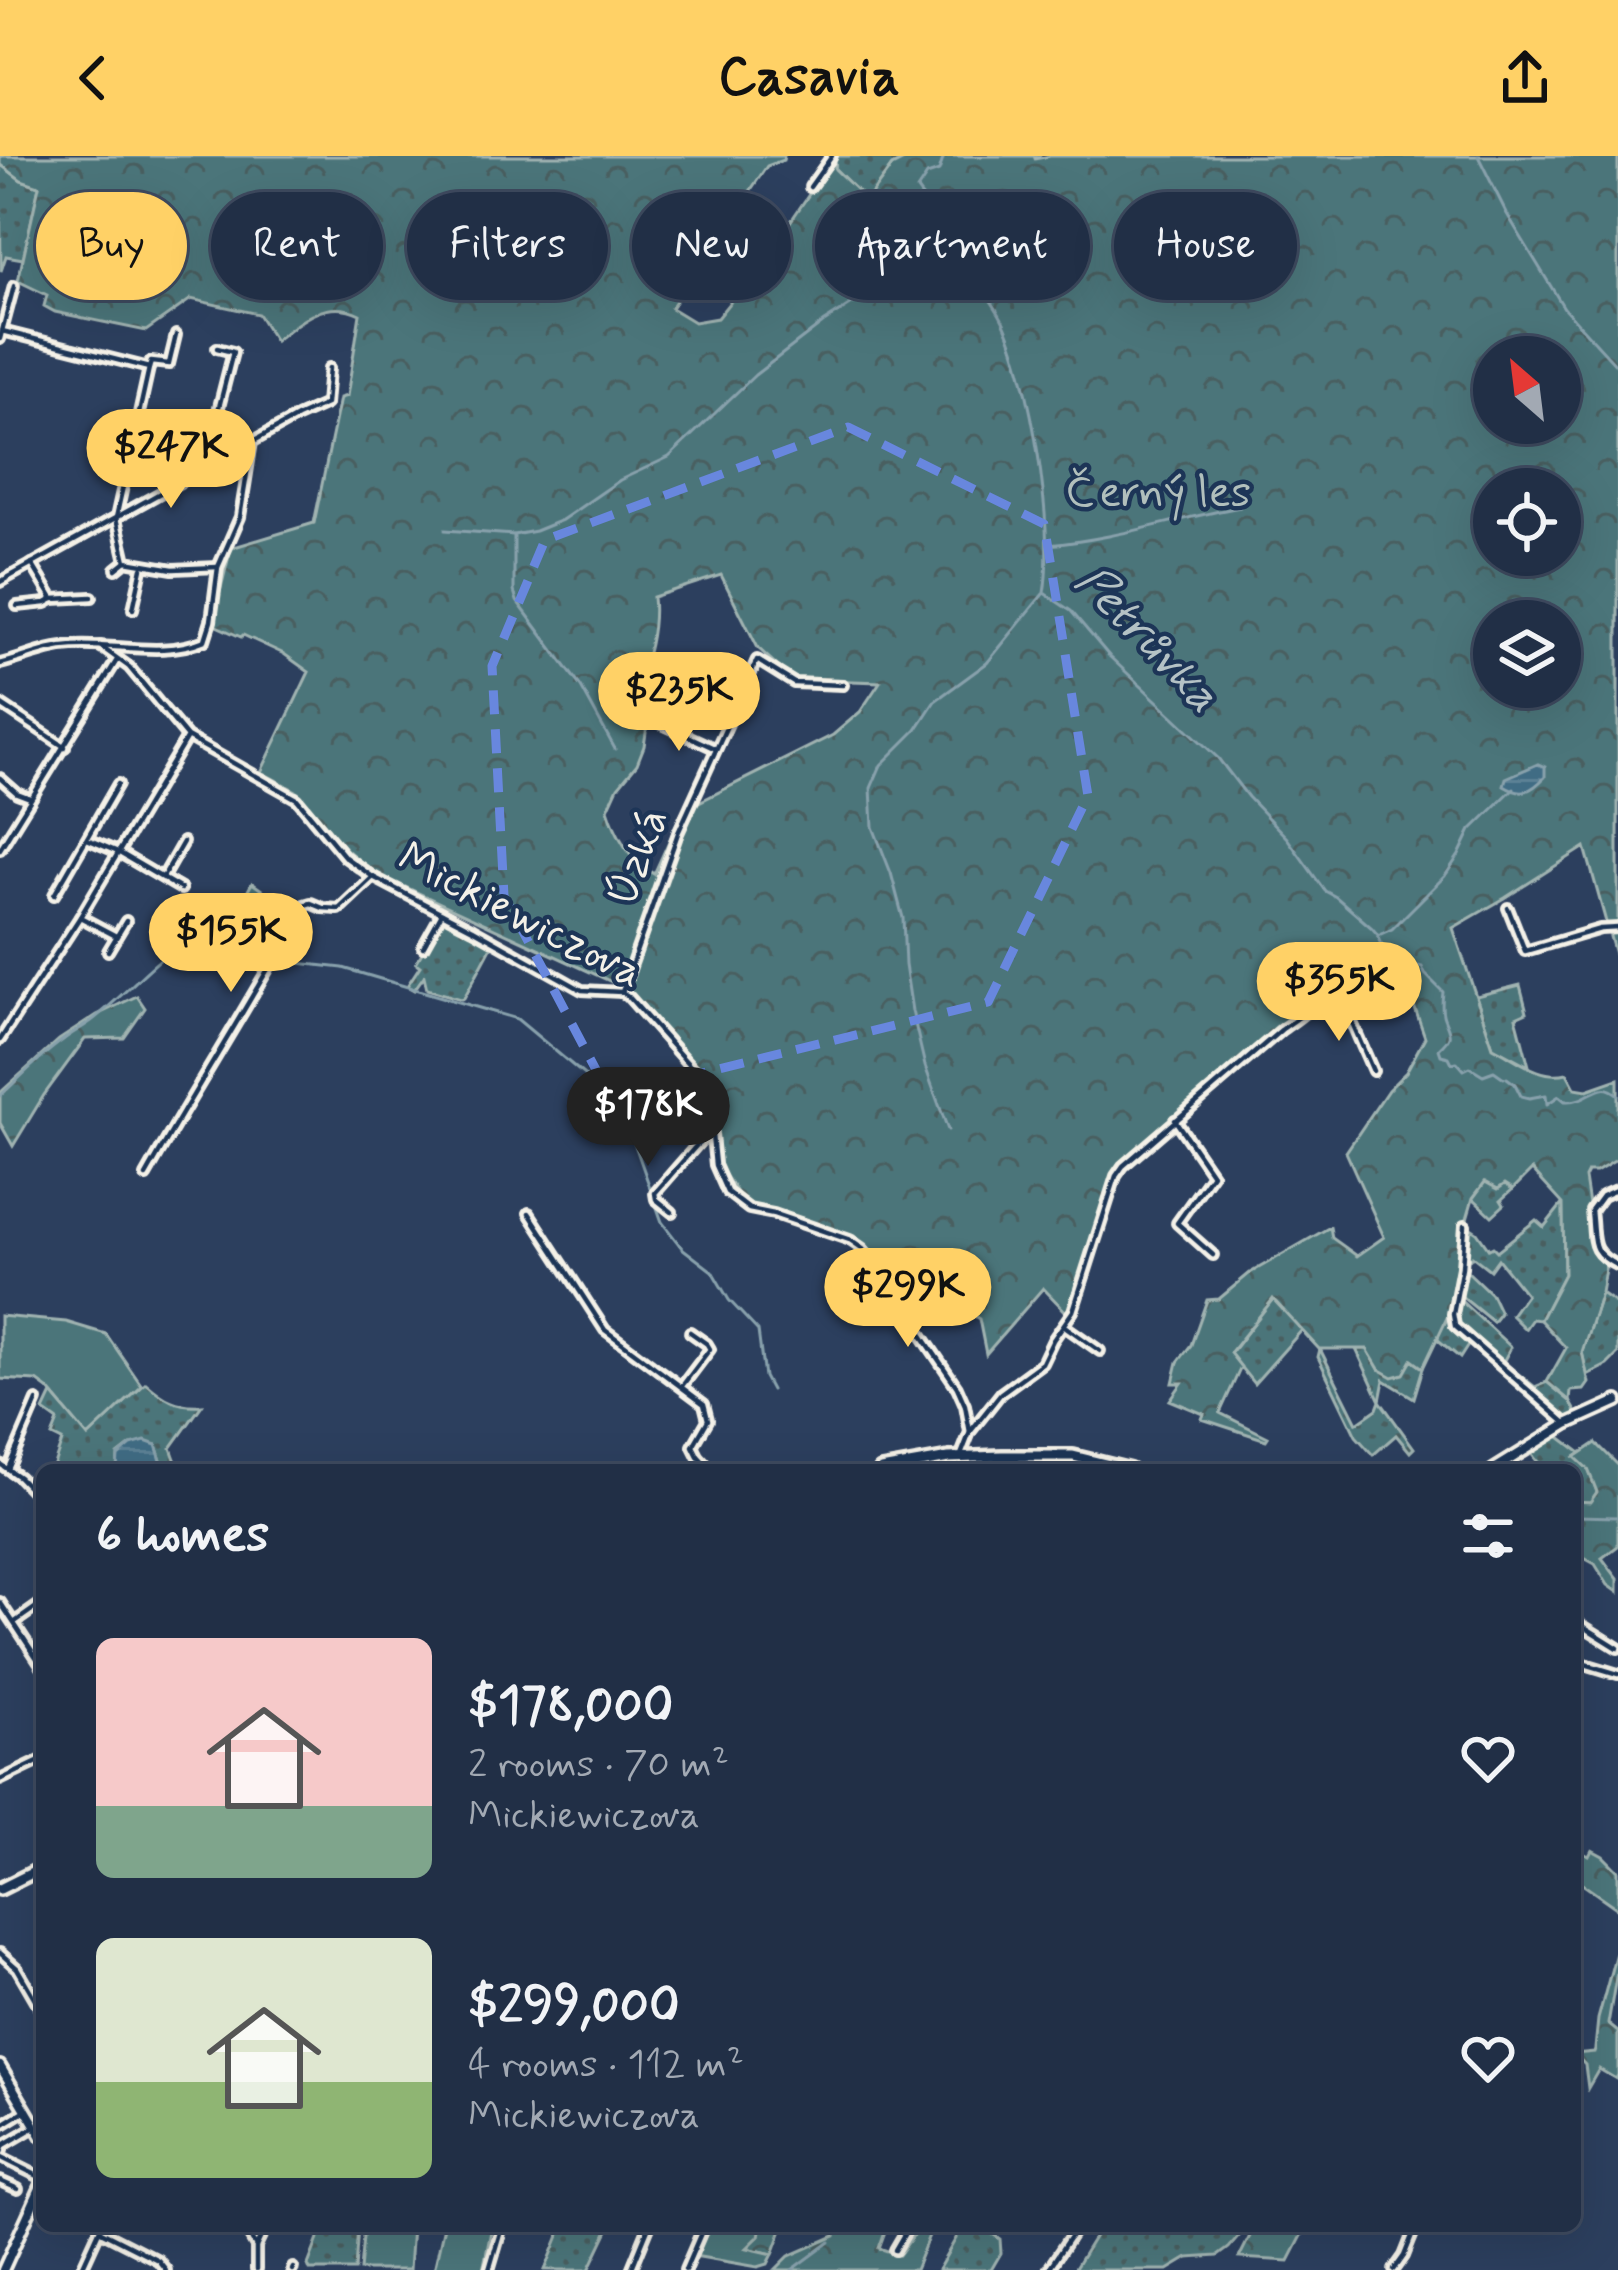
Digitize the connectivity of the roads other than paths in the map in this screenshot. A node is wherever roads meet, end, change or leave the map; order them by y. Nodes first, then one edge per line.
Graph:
1 (832, 156) edge
2 (810, 188) dead end
3 (14, 286) dead end
4 (2, 331) edge
5 (176, 335) dead end
6 (0, 339) edge
7 (217, 349) dead end
8 (149, 368) junction
9 (329, 368) dead end
10 (252, 442) junction
11 (202, 470) junction
12 (116, 518) junction
13 (126, 561) junction
14 (32, 564) junction
15 (142, 565) junction
16 (218, 567) junction
17 (116, 569) dead end
18 (0, 582) edge
19 (92, 597) dead end
20 (53, 599) junction
21 (17, 606) dead end
22 (133, 609) dead end
23 (104, 646) junction
24 (118, 658) junction
25 (2, 666) edge
26 (843, 685) dead end
27 (0, 704) edge
28 (658, 722) dead end
29 (187, 737) junction
30 (65, 746) junction
31 (716, 749) junction
32 (0, 778) edge
33 (118, 784) dead end
34 (31, 798) junction
35 (86, 839) junction
36 (183, 842) dead end
37 (0, 849) edge
38 (118, 852) junction
39 (163, 877) junction
40 (373, 877) junction
41 (181, 889) dead end
42 (54, 895) dead end
43 (1508, 908) dead end
44 (442, 913) junction
45 (80, 916) junction
46 (126, 921) dead end
47 (1618, 928) edge
48 (116, 936) junction
49 (423, 947) dead end
50 (108, 950) dead end
51 (622, 992) junction
52 (0, 1040) edge
53 (1373, 1071) dead end
54 (1175, 1120) junction
55 (710, 1130) junction
56 (146, 1176) dead end
57 (1618, 1189) edge
58 (671, 1212) dead end
59 (529, 1213) dead end
60 (1465, 1225) dead end
61 (1213, 1255) dead end
62 (1618, 1266) edge
63 (1064, 1325) junction
64 (690, 1332) dead end
65 (1100, 1351) dead end
66 (682, 1386) junction
67 (1618, 1400) edge
68 (38, 1401) dead end
69 (1567, 1424) junction
70 (970, 1432) junction
71 (951, 1461) edge
72 (0, 1464) edge
73 (705, 1464) edge
74 (1098, 1464) edge
75 (1503, 1464) edge
76 (8, 1469) junction
77 (36, 1495) edge
78 (0, 1602) edge
79 (36, 1607) edge
80 (15, 1622) junction
81 (1581, 1625) edge
82 (1618, 1648) edge
83 (36, 1656) edge
84 (1581, 1662) edge
85 (1618, 1674) edge
86 (36, 1763) edge
87 (0, 1780) edge
88 (36, 1871) edge
89 (0, 1889) edge
90 (0, 1954) edge
91 (36, 1999) edge
92 (0, 2066) edge
93 (26, 2110) junction
94 (0, 2126) edge
95 (36, 2126) joint
96 (0, 2156) edge
97 (36, 2177) edge
98 (0, 2181) edge
99 (18, 2189) dead end
100 (36, 2195) edge
101 (98, 2232) edge
102 (107, 2232) edge
103 (247, 2232) edge
104 (263, 2232) edge
105 (500, 2232) edge
106 (647, 2232) edge
107 (701, 2232) edge
108 (906, 2232) edge
109 (1072, 2232) edge
110 (1414, 2232) edge
111 (256, 2247) junction
112 (896, 2250) dead end
113 (3, 2270) edge
114 (81, 2270) edge
115 (166, 2270) edge
116 (256, 2270) edge
117 (489, 2270) edge
118 (631, 2270) edge
119 (685, 2270) edge
120 (1048, 2270) edge
121 (1394, 2270) edge

1 - 2 street
3 - 4 street
4 - 6 street
4 - 8 street
5 - 8 street
7 - 11 street
8 - 12 street
9 - 10 street
10 - 11 street
10 - 16 street
11 - 12 street
12 - 13 street
12 - 14 street
13 - 15 street
13 - 17 street
14 - 18 street
14 - 20 street
15 - 16 street
15 - 22 street
16 - 23 street
19 - 20 street
20 - 21 street
23 - 24 street, Mickiewiczova
23 - 25 street
24 - 29 street, Mickiewiczova
24 - 30 street
26 - 31 street, Úzká
27 - 30 street
28 - 31 street
29 - 38 street
29 - 40 street, Mickiewiczova
30 - 34 street
31 - 51 street, Úzká
32 - 34 street
33 - 35 street
34 - 37 street
35 - 38 street
35 - 42 street
36 - 39 street
38 - 39 street
38 - 45 street
39 - 41 street
40 - 44 street, Mickiewiczova
40 - 56 street
43 - 47 street
44 - 49 street
44 - 51 street, Mickiewiczova
45 - 48 street
45 - 52 street
46 - 48 street
48 - 50 street
51 - 55 street, Mickiewiczova
53 - 54 street
54 - 61 street
54 - 63 street
55 - 58 street
55 - 70 street, Mickiewiczova
57 - 62 street
59 - 66 street
60 - 69 street
63 - 65 street
63 - 70 street
64 - 66 street
66 - 73 street
67 - 69 street
68 - 76 street
69 - 75 street
70 - 71 street
71 - 74 main road
72 - 76 street
76 - 77 street
78 - 80 street
79 - 80 street
80 - 83 street
81 - 82 street
84 - 85 street
86 - 87 street
88 - 89 main road
90 - 91 street
92 - 93 street
93 - 94 street
93 - 95 street
95 - 96 street
96 - 97 street
98 - 99 street
100 - 113 street
101 - 114 street
102 - 115 street
103 - 111 street
104 - 111 street
105 - 117 street
106 - 118 street
107 - 119 street
108 - 112 street
109 - 120 street
110 - 121 street
111 - 116 street

